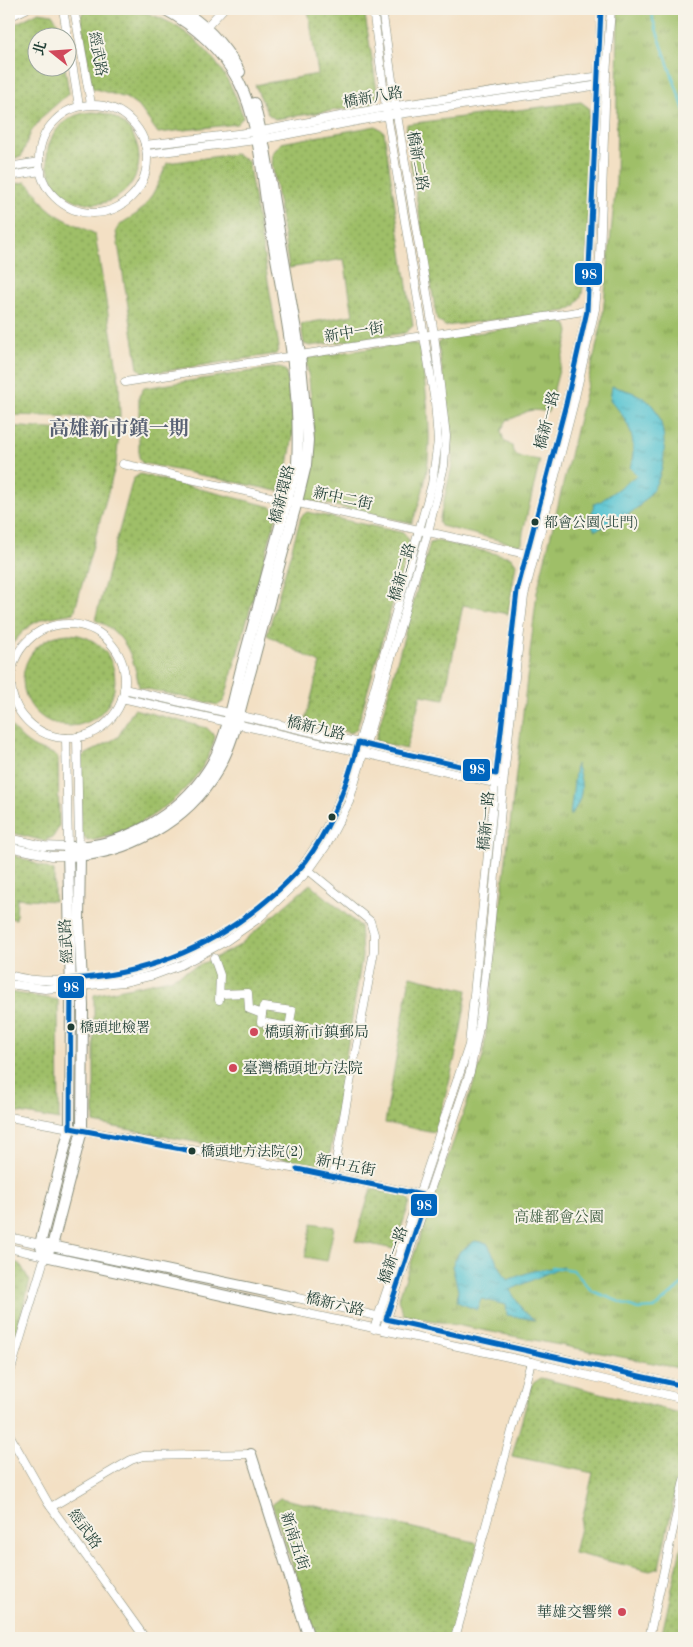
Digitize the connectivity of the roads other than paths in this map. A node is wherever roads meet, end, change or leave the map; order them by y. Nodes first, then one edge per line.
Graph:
1 (26, 9) edge
2 (63, 9) edge
3 (74, 9) edge
4 (164, 9) edge
5 (179, 9) edge
6 (222, 9) edge
7 (373, 9) edge
8 (382, 9) edge
9 (601, 9) edge
10 (611, 9) edge
11 (9, 17) edge
12 (204, 30) junction
13 (606, 75) junction
14 (597, 76) junction
15 (606, 84) junction
16 (596, 86) junction
17 (91, 104) junction
18 (79, 106) junction
19 (396, 111) junction
20 (387, 112) junction
21 (259, 135) junction
22 (145, 144) junction
23 (147, 154) junction
24 (39, 162) junction
25 (9, 167) edge
26 (41, 171) junction
27 (9, 176) edge
28 (591, 310) junction
29 (434, 334) junction
30 (424, 335) junction
31 (296, 355) junction
32 (125, 382) dead end
33 (123, 464) dead end
34 (292, 501) junction
35 (419, 530) junction
36 (428, 532) junction
37 (531, 554) junction
38 (11, 662) edge
39 (10, 671) edge
40 (124, 689) junction
41 (122, 698) junction
42 (232, 719) junction
43 (77, 737) junction
44 (66, 738) junction
45 (363, 744) junction
46 (360, 753) junction
47 (500, 775) junction
48 (499, 784) junction
49 (9, 838) edge
50 (9, 848) edge
51 (68, 852) junction
52 (79, 852) junction
53 (306, 868) junction
54 (214, 958) dead end
55 (9, 976) edge
56 (71, 983) junction
57 (83, 983) junction
58 (9, 984) edge
59 (262, 1014) junction
60 (290, 1024) junction
61 (350, 1034) dead end
62 (9, 1117) edge
63 (70, 1128) junction
64 (82, 1130) junction
65 (333, 1176) junction
66 (424, 1195) junction
67 (9, 1237) edge
68 (40, 1244) junction
69 (52, 1246) junction
70 (9, 1248) edge
71 (45, 1256) junction
72 (293, 1298) joint
73 (290, 1310) joint
74 (382, 1318) junction
75 (374, 1328) junction
76 (383, 1330) junction
77 (531, 1362) junction
78 (9, 1376) edge
79 (684, 1386) edge
80 (684, 1399) edge
81 (9, 1434) edge
82 (250, 1454) joint
83 (684, 1480) edge
84 (51, 1507) junction
85 (145, 1638) edge
86 (309, 1638) edge
87 (455, 1638) edge
88 (650, 1638) edge

1 - 11 street
2 - 18 street, 經武路
3 - 17 street, 經武路
4 - 12 street, 橋新環路
5 - 12 street, 橋新環路
6 - 12 street
7 - 20 street, 橋新二路
8 - 19 street, 橋新二路
9 - 14 street, 橋新一路
10 - 13 street, 橋新一路
12 - 21 street, 橋新環路
13 - 14 street, 橋新八路
13 - 15 street, 橋新一路
14 - 16 street, 橋新一路
14 - 19 street, 橋新八路
15 - 16 street, 橋新八路
15 - 28 street, 橋新一路
16 - 19 street, 橋新八路
16 - 28 street, 橋新一路
17 - 18 street
17 - 22 street
18 - 24 street
19 - 20 street, 橋新八路
19 - 29 street, 橋新二路
20 - 21 street, 橋新八路
20 - 30 street, 橋新二路
21 - 22 street, 橋新八路
21 - 23 street, 橋新八路
21 - 31 street, 橋新環路
22 - 23 street
23 - 26 street
24 - 25 street
24 - 26 street
26 - 27 street
28 - 29 street, 新中一街
28 - 37 street, 橋新一路
29 - 30 street, 新中一街
29 - 36 street, 橋新二路
30 - 31 street, 新中一街
30 - 35 street, 橋新二路
31 - 32 street, 新中一街
31 - 34 street, 橋新環路
33 - 34 street, 新中二街
34 - 35 street, 新中二街
34 - 42 street, 橋新環路
35 - 36 street, 新中二街
35 - 45 street, 橋新二路
36 - 37 street, 新中二街
36 - 45 street, 橋新二路
37 - 47 street, 橋新一路
38 - 39 street
38 - 40 street
39 - 44 street
40 - 41 street
40 - 42 street, 橋新九路
41 - 42 street, 橋新九路
41 - 43 street
42 - 45 street, 橋新九路
42 - 46 street, 橋新九路
42 - 52 street, 橋新環路
43 - 44 street
43 - 52 street, 經武路
44 - 51 street, 經武路
45 - 46 street, 橋新二路
45 - 47 street, 橋新九路
46 - 48 street, 橋新九路
46 - 53 street, 橋新二路
47 - 48 street, 橋新一路
48 - 66 street, 橋新一路
49 - 51 street, 橋新環路
50 - 51 street, 橋新環路
51 - 52 street, 橋新環路
51 - 56 street, 經武路
52 - 57 street, 經武路
53 - 57 street, 橋新二路
53 - 65 street
54 - 59 street
55 - 56 street
56 - 57 street, 橋新二路
56 - 58 street
56 - 63 street, 經武路
57 - 64 street, 經武路
59 - 60 street
59 - 60 street
60 - 61 street
62 - 63 street
63 - 64 street, 新中五街
63 - 68 street, 經武路
64 - 65 street, 新中五街
64 - 69 street, 經武路
65 - 66 street, 新中五街
66 - 74 street, 橋新一路
67 - 68 street, 橋新六路
68 - 69 street, 橋新六路
68 - 71 street
69 - 71 street, 經武路
69 - 72 street, 橋新六路
70 - 71 street, 橋新六路
71 - 73 street, 橋新六路
71 - 78 street, 經武路
72 - 74 street, 橋新六路
73 - 75 street, 橋新六路
74 - 75 street, 橋新一路
74 - 76 street, 橋新一路
74 - 79 street, 橋新六路
75 - 76 street, 橋新六路
76 - 77 street, 橋新六路
77 - 80 street, 橋新六路
77 - 87 street
81 - 84 street, 經武路
82 - 84 street
82 - 86 street, 新南五街
83 - 88 street
84 - 85 street, 經武路

